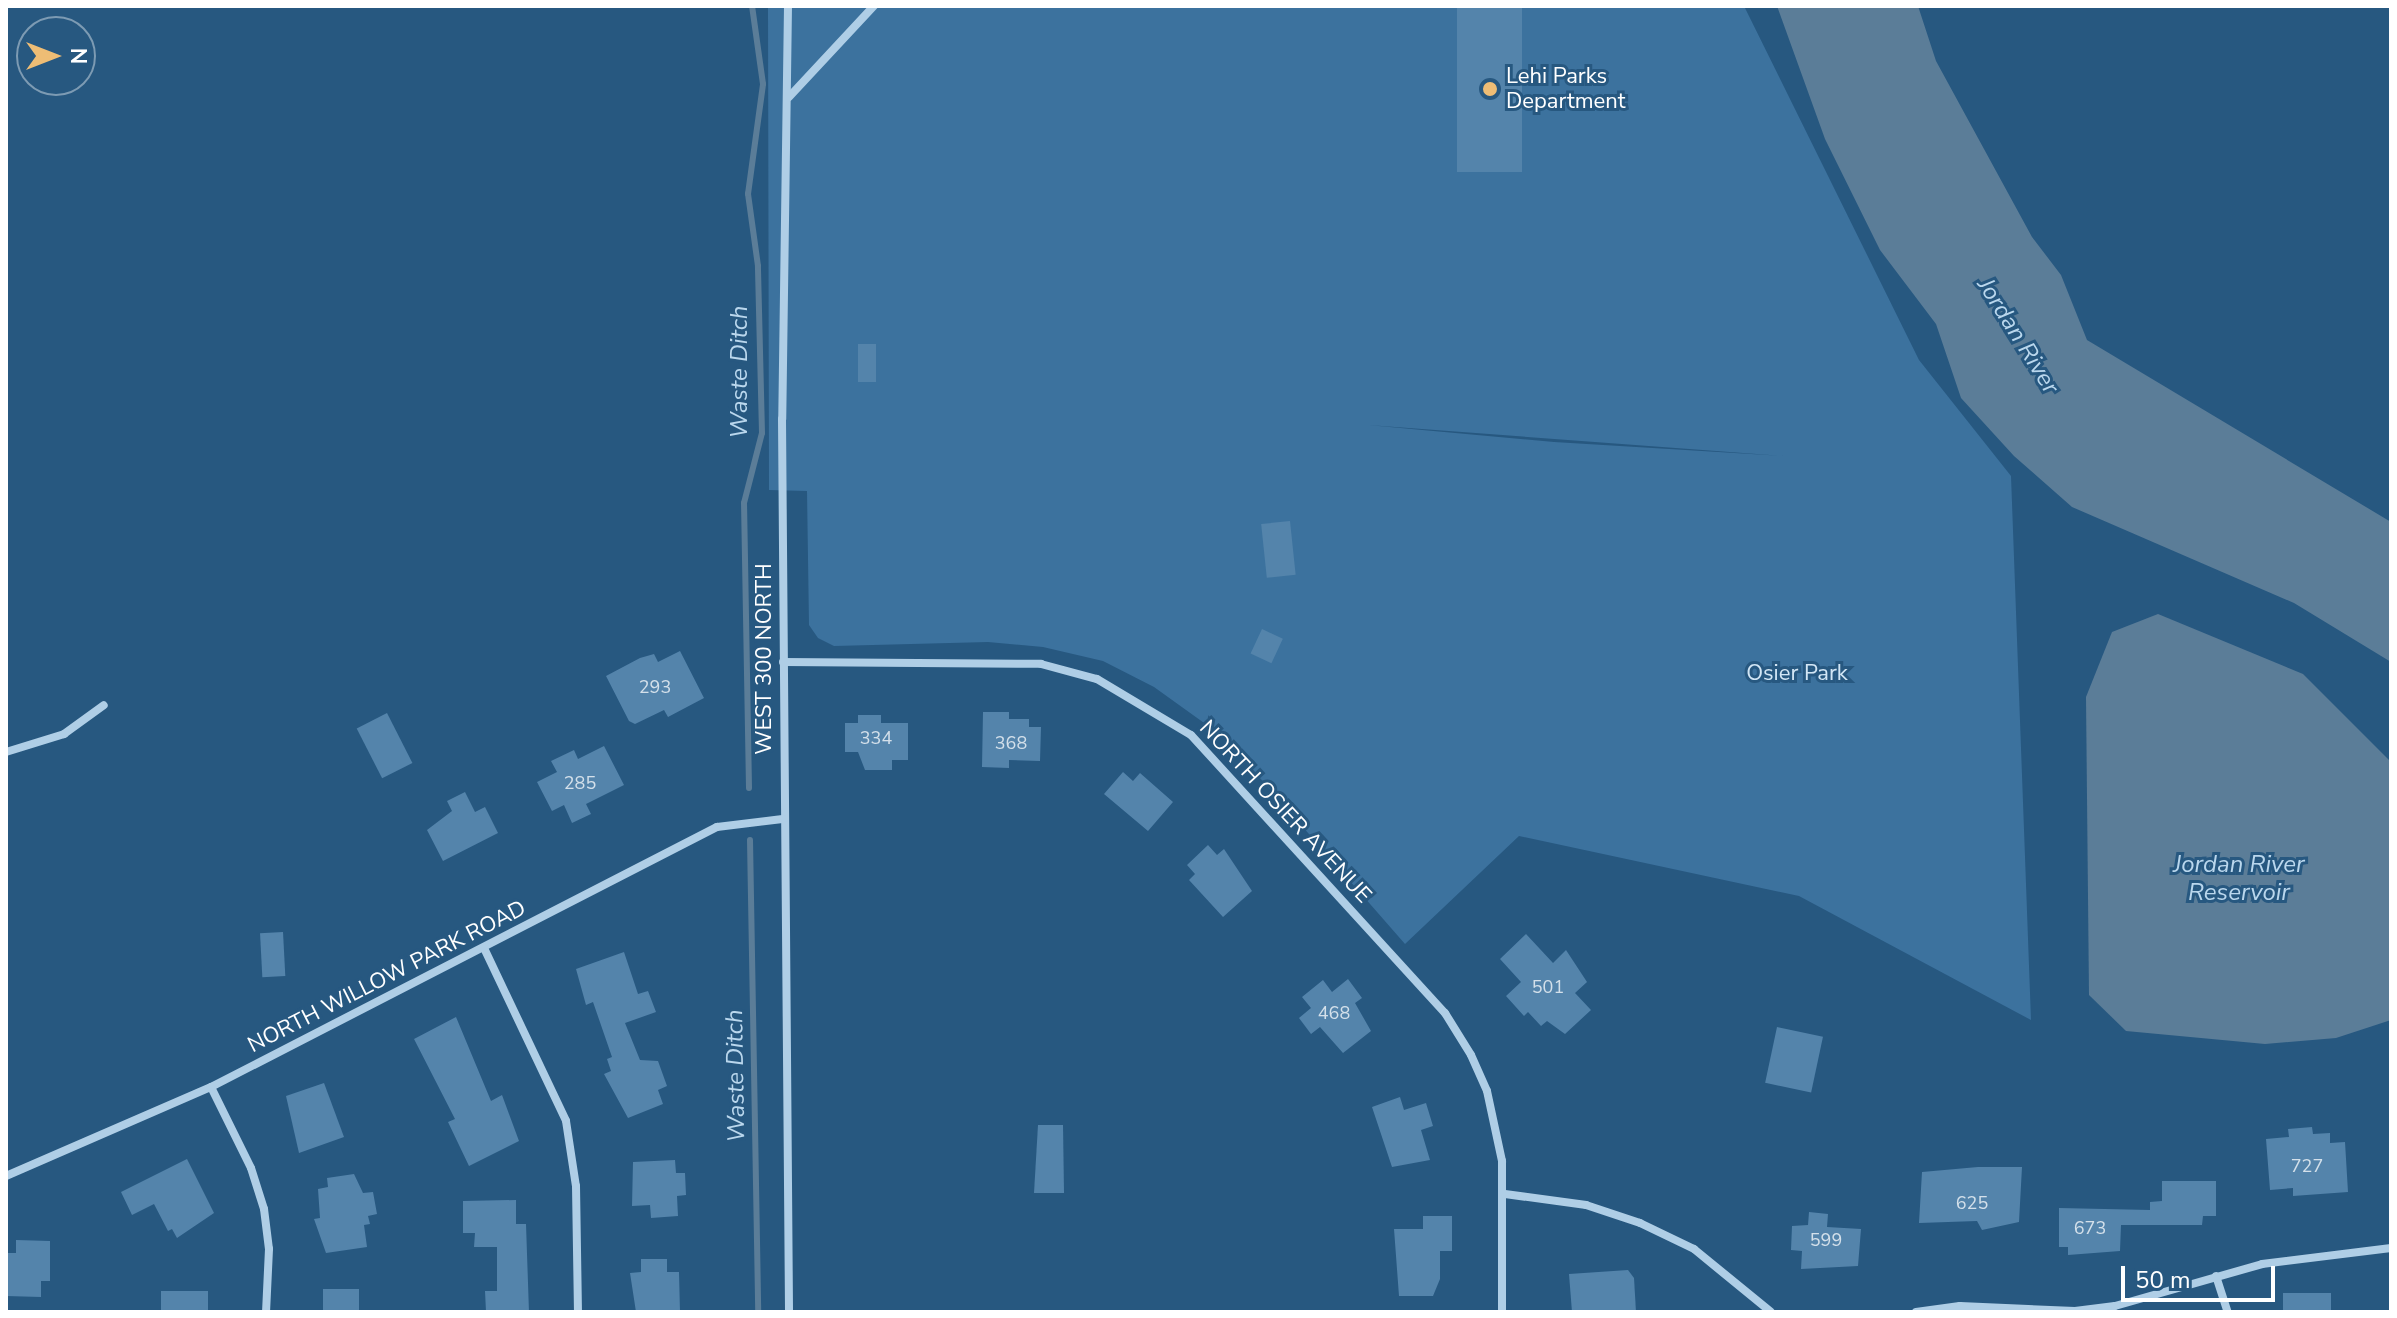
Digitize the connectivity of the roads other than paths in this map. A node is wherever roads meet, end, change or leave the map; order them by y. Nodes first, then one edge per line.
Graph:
1 (788, 6) edge
2 (874, 6) edge
3 (788, 98) junction
4 (783, 662) junction
5 (104, 705) dead end
6 (6, 752) edge
7 (783, 819) junction
8 (484, 948) junction
9 (211, 1087) junction
10 (6, 1176) edge
11 (1505, 1194) junction
12 (2391, 1248) edge
13 (2216, 1276) junction
14 (266, 1312) edge
15 (578, 1312) edge
16 (789, 1312) edge
17 (1502, 1312) edge
18 (1771, 1312) edge
19 (1916, 1312) edge
20 (2228, 1312) edge

1 - 3 street, WEST 300 NORTH
2 - 3 street
3 - 4 street, WEST 300 NORTH
4 - 7 street, WEST 300 NORTH
4 - 11 street, NORTH OSIER AVENUE
5 - 6 street
7 - 8 street, NORTH WILLOW PARK ROAD
7 - 16 street, WEST 300 NORTH
8 - 9 street, NORTH WILLOW PARK ROAD
8 - 15 street
9 - 10 street, NORTH WILLOW PARK ROAD
9 - 14 street
11 - 17 street, NORTH OSIER AVENUE
11 - 18 street
12 - 13 street
13 - 19 street
13 - 20 street

